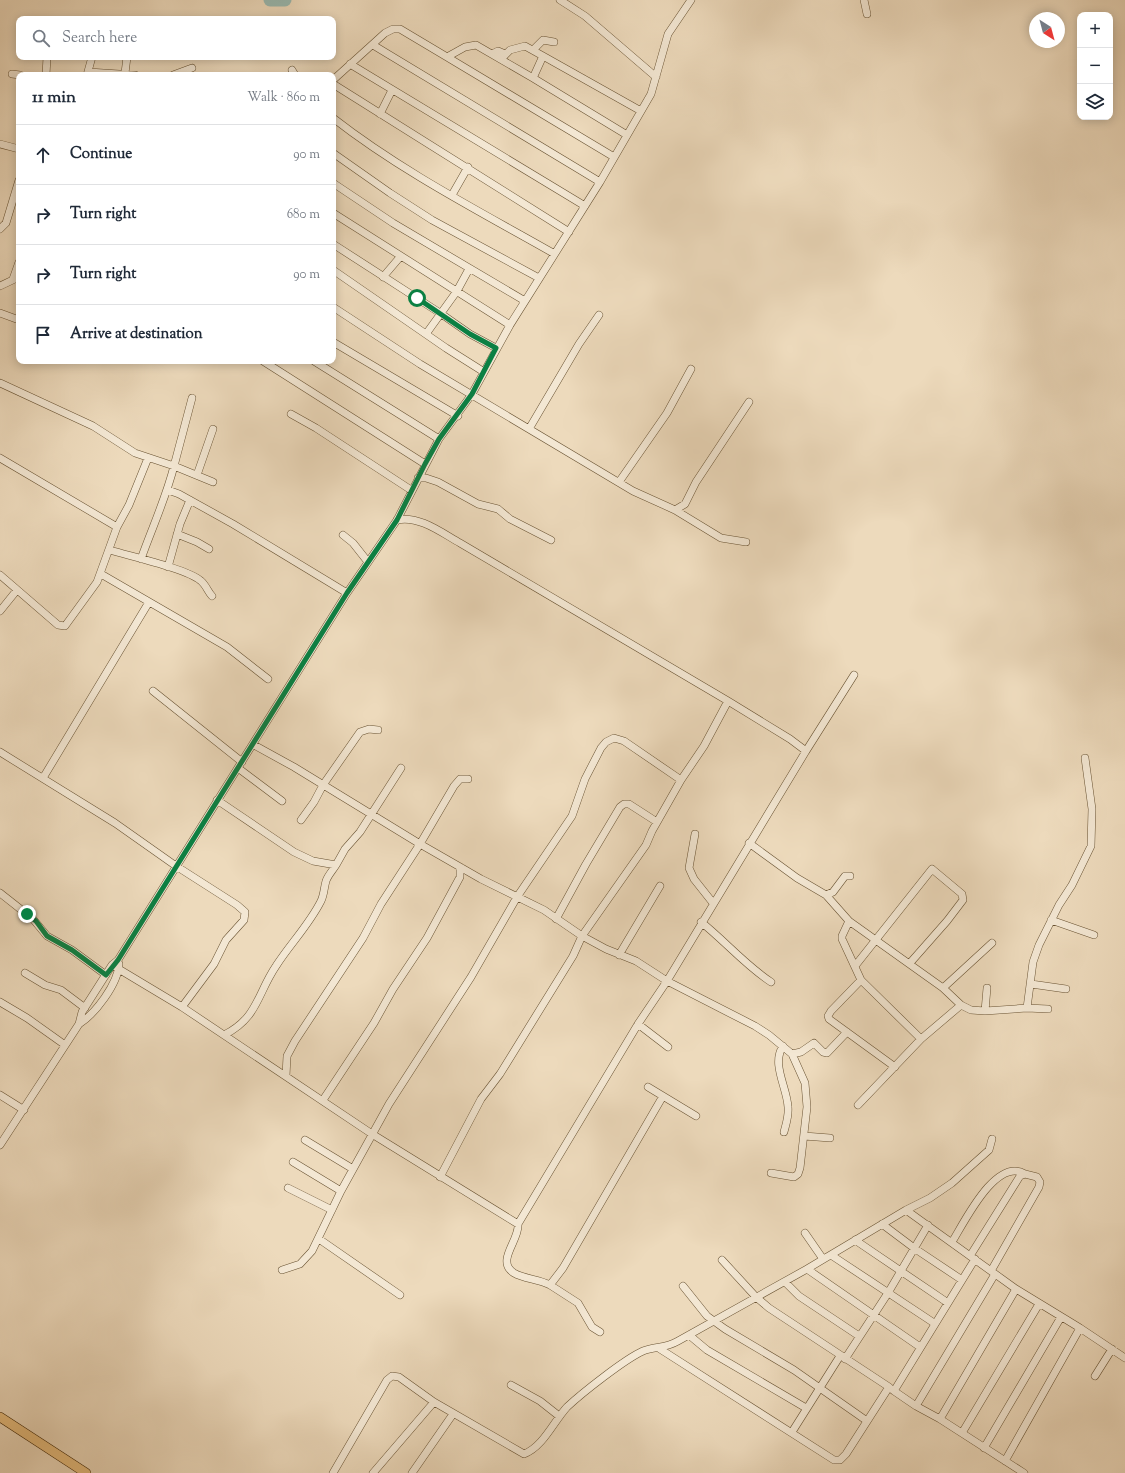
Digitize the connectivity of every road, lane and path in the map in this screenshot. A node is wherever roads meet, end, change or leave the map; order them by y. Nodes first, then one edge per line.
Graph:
1 (560, 0) edge
2 (691, 0) edge
3 (864, 0) edge
4 (867, 14) dead end
5 (554, 42) dead end
6 (373, 45) junction
7 (533, 50) junction
8 (503, 56) junction
9 (543, 56) junction
10 (447, 57) junction
11 (47, 60) edge
12 (91, 60) edge
13 (127, 60) edge
14 (350, 64) junction
15 (192, 68) dead end
16 (46, 72) edge
17 (88, 72) edge
18 (125, 72) edge
19 (181, 72) edge
20 (12, 74) dead end
21 (16, 74) edge
22 (336, 77) edge
23 (656, 77) junction
24 (533, 78) junction
25 (336, 86) edge
26 (392, 90) junction
27 (641, 111) junction
28 (380, 114) junction
29 (336, 120) edge
30 (627, 135) junction
31 (0, 146) edge
32 (16, 148) edge
33 (336, 155) edge
34 (614, 157) junction
35 (468, 167) junction
36 (600, 182) junction
37 (336, 185) edge
38 (16, 190) edge
39 (452, 195) junction
40 (585, 206) junction
41 (336, 214) edge
42 (0, 230) edge
43 (569, 232) junction
44 (336, 246) edge
45 (554, 254) junction
46 (400, 256) junction
47 (469, 269) junction
48 (336, 272) edge
49 (383, 277) junction
50 (16, 278) edge
51 (539, 278) junction
52 (0, 286) edge
53 (457, 291) junction
54 (525, 301) junction
55 (336, 309) edge
56 (0, 313) edge
57 (440, 313) junction
58 (599, 315) dead end
59 (16, 319) edge
60 (510, 325) junction
61 (426, 334) junction
62 (336, 344) edge
63 (496, 348) junction
64 (268, 364) edge
65 (319, 364) edge
66 (691, 370) dead end
67 (484, 372) junction
68 (0, 383) edge
69 (472, 394) junction
70 (192, 398) dead end
71 (749, 402) dead end
72 (291, 414) dead end
73 (458, 416) junction
74 (529, 428) junction
75 (213, 429) dead end
76 (439, 439) junction
77 (0, 458) edge
78 (148, 458) junction
79 (425, 464) junction
80 (174, 466) junction
81 (197, 475) junction
82 (418, 478) junction
83 (213, 482) dead end
84 (619, 482) junction
85 (168, 490) junction
86 (411, 490) junction
87 (190, 500) junction
88 (675, 510) junction
89 (401, 511) junction
90 (407, 518) junction
91 (397, 520) junction
92 (117, 527) junction
93 (177, 534) junction
94 (343, 535) dead end
95 (551, 540) dead end
96 (746, 542) dead end
97 (209, 549) dead end
98 (110, 550) junction
99 (141, 559) junction
100 (368, 562) junction
101 (168, 567) junction
102 (101, 574) junction
103 (0, 575) edge
104 (17, 590) junction
105 (347, 593) junction
106 (212, 596) dead end
107 (149, 602) junction
108 (0, 611) edge
109 (854, 675) dead end
110 (268, 678) dead end
111 (153, 691) dead end
112 (728, 701) junction
113 (378, 730) dead end
114 (254, 745) junction
115 (806, 751) junction
116 (0, 752) edge
117 (1085, 758) dead end
118 (240, 765) junction
119 (400, 768) dead end
120 (43, 778) junction
121 (468, 779) dead end
122 (681, 780) junction
123 (323, 785) junction
124 (217, 800) junction
125 (282, 801) dead end
126 (371, 814) junction
127 (301, 820) dead end
128 (657, 822) junction
129 (695, 834) dead end
130 (420, 844) junction
131 (749, 844) junction
132 (336, 865) junction
133 (176, 866) junction
134 (460, 867) junction
135 (472, 874) junction
136 (850, 876) dead end
137 (460, 877) junction
138 (660, 886) dead end
139 (0, 893) edge
140 (826, 895) junction
141 (520, 899) junction
142 (713, 903) junction
143 (556, 919) junction
144 (1052, 920) junction
145 (849, 921) junction
146 (701, 922) junction
147 (1094, 935) dead end
148 (582, 936) junction
149 (876, 941) junction
150 (992, 943) dead end
151 (619, 955) junction
152 (910, 963) junction
153 (116, 964) junction
154 (855, 966) junction
155 (25, 973) dead end
156 (106, 975) junction
157 (861, 980) junction
158 (667, 981) junction
159 (771, 982) dead end
160 (1031, 984) junction
161 (943, 988) junction
162 (987, 988) dead end
163 (1066, 989) dead end
164 (0, 1002) edge
165 (961, 1005) junction
166 (182, 1007) junction
167 (85, 1008) junction
168 (1027, 1008) junction
169 (1048, 1009) dead end
170 (985, 1011) junction
171 (79, 1024) junction
172 (638, 1024) junction
173 (847, 1032) junction
174 (224, 1035) junction
175 (921, 1039) junction
176 (65, 1045) junction
177 (783, 1046) junction
178 (668, 1047) dead end
179 (792, 1054) junction
180 (895, 1068) junction
181 (286, 1076) junction
182 (648, 1087) dead end
183 (0, 1095) edge
184 (663, 1096) junction
185 (323, 1100) junction
186 (858, 1105) dead end
187 (24, 1110) junction
188 (696, 1116) dead end
189 (784, 1132) dead end
190 (372, 1134) junction
191 (804, 1136) junction
192 (830, 1138) dead end
193 (992, 1139) dead end
194 (305, 1140) dead end
195 (0, 1145) edge
196 (293, 1162) dead end
197 (353, 1169) junction
198 (771, 1172) dead end
199 (1025, 1174) junction
200 (440, 1177) junction
201 (288, 1188) dead end
202 (341, 1191) junction
203 (332, 1210) junction
204 (906, 1210) junction
205 (518, 1224) junction
206 (882, 1224) junction
207 (928, 1226) junction
208 (806, 1233) dead end
209 (319, 1239) junction
210 (855, 1240) junction
211 (952, 1242) junction
212 (914, 1248) junction
213 (831, 1255) junction
214 (972, 1257) junction
215 (823, 1259) junction
216 (722, 1260) dead end
217 (807, 1269) junction
218 (901, 1269) junction
219 (282, 1270) dead end
220 (993, 1272) junction
221 (962, 1280) junction
222 (785, 1282) junction
223 (550, 1285) junction
224 (683, 1286) dead end
225 (1016, 1289) junction
226 (888, 1292) junction
227 (400, 1295) dead end
228 (756, 1297) junction
229 (948, 1303) junction
230 (1039, 1304) junction
231 (872, 1315) junction
232 (1061, 1317) junction
233 (714, 1322) junction
234 (934, 1324) junction
235 (1080, 1328) junction
236 (600, 1332) dead end
237 (689, 1335) junction
238 (859, 1336) junction
239 (920, 1347) junction
240 (660, 1349) junction
241 (1112, 1349) junction
242 (842, 1357) junction
243 (1125, 1358) edge
244 (1096, 1376) dead end
245 (511, 1385) dead end
246 (820, 1387) junction
247 (891, 1389) junction
248 (434, 1402) junction
249 (916, 1406) junction
250 (806, 1408) junction
251 (453, 1414) junction
252 (559, 1416) junction
253 (2, 1418) edge
254 (940, 1419) junction
255 (867, 1421) junction
256 (792, 1432) junction
257 (962, 1433) junction
258 (984, 1448) junction
259 (1005, 1461) junction
260 (86, 1473) edge
261 (333, 1473) edge
262 (373, 1473) edge
263 (412, 1473) edge
264 (1024, 1473) edge

1 - 23 street
2 - 23 street
3 - 4 street
5 - 7 street
6 - 10 street
6 - 14 street
6 - 36 street
7 - 8 street
7 - 9 street
8 - 10 street
8 - 24 street
9 - 24 street
9 - 27 street
10 - 34 street
11 - 16 street
12 - 17 street
13 - 18 street
14 - 22 street
14 - 26 street
15 - 19 street
20 - 21 street
23 - 27 street
24 - 30 street
25 - 28 street
26 - 28 street
26 - 40 street
27 - 30 street
28 - 35 street
29 - 39 street
30 - 34 street
31 - 32 street
33 - 51 street
34 - 36 street
35 - 39 street
35 - 43 street
36 - 40 street
37 - 47 street
38 - 42 street
39 - 45 street
40 - 43 street
41 - 46 street
43 - 45 street
44 - 49 street
45 - 51 street
46 - 49 street
46 - 53 street
47 - 53 street
47 - 54 street
48 - 61 street
49 - 57 street
50 - 52 street
51 - 54 street
53 - 57 street
53 - 60 street
54 - 60 street
55 - 69 street
56 - 59 street
57 - 61 street
57 - 63 street
58 - 74 street
60 - 63 street
61 - 67 street
62 - 73 street
63 - 67 street
64 - 79 street
65 - 76 street
66 - 84 street
67 - 69 street
68 - 78 street
69 - 73 street
69 - 74 street
70 - 80 street
71 - 88 street
72 - 86 street
73 - 76 street
74 - 84 street
75 - 81 street
76 - 79 street
77 - 92 street
78 - 80 street
78 - 92 street
79 - 82 street
80 - 81 street
80 - 85 street
81 - 83 street
82 - 86 street
82 - 95 street
84 - 88 street
85 - 87 street
85 - 99 street
86 - 89 street
87 - 93 street
87 - 105 street
88 - 96 street
89 - 90 street
89 - 91 street
90 - 91 street
90 - 112 street
91 - 100 street
92 - 98 street
93 - 97 street
93 - 101 street
94 - 100 street
98 - 99 street
98 - 102 street
99 - 101 street
100 - 105 street
101 - 106 street
102 - 104 street
102 - 107 street
103 - 104 street
104 - 108 street
105 - 114 street
107 - 110 street
107 - 120 street
109 - 115 street
111 - 118 street
112 - 115 street
112 - 122 street
113 - 123 street
114 - 118 street
114 - 123 street
115 - 131 street
116 - 120 street
117 - 144 street
118 - 124 street
118 - 125 street
119 - 126 street
120 - 133 street
121 - 130 street
122 - 128 street
122 - 141 street
123 - 126 street
123 - 127 street
124 - 132 street
124 - 133 street
126 - 130 street
126 - 132 street
128 - 143 street
128 - 148 street
129 - 142 street
130 - 134 street
130 - 181 street
131 - 140 street
131 - 142 street
132 - 174 street
133 - 153 street
133 - 166 street
134 - 135 street
134 - 137 street
135 - 137 street
135 - 141 street
136 - 140 street
137 - 185 street
138 - 151 street
139 - 156 street
140 - 145 street
141 - 143 street
141 - 190 street
142 - 146 street
143 - 148 street
144 - 147 street
144 - 160 street
145 - 149 street
145 - 154 street
146 - 158 street
146 - 159 street
148 - 151 street
148 - 200 street
149 - 152 street
149 - 152 street
149 - 154 street
150 - 161 street
151 - 158 street
152 - 161 street
153 - 156 street
153 - 166 street
153 - 171 street
154 - 157 street
155 - 167 street
156 - 167 street
157 - 173 street
157 - 175 street
158 - 172 street
158 - 177 street
160 - 163 street
160 - 168 street
161 - 165 street
162 - 170 street
164 - 176 street
165 - 170 street
165 - 175 street
166 - 174 street
167 - 171 street
168 - 169 street
168 - 170 street
171 - 176 street
172 - 178 street
172 - 205 street
173 - 179 street
173 - 180 street
174 - 181 street
175 - 180 street
176 - 187 street
177 - 179 street
177 - 189 street
179 - 191 street
180 - 186 street
181 - 185 street
182 - 184 street
183 - 187 street
184 - 188 street
184 - 223 street
185 - 190 street
187 - 195 street
190 - 197 street
190 - 200 street
191 - 192 street
191 - 198 street
193 - 204 street
194 - 197 street
196 - 202 street
197 - 202 street
199 - 211 street
199 - 214 street
199 - 220 street
200 - 205 street
201 - 203 street
202 - 203 street
203 - 209 street
204 - 206 street
204 - 207 street
205 - 223 street
206 - 210 street
206 - 212 street
207 - 211 street
207 - 212 street
208 - 215 street
209 - 219 street
209 - 227 street
210 - 213 street
210 - 218 street
211 - 214 street
212 - 218 street
212 - 221 street
213 - 215 street
213 - 226 street
214 - 220 street
214 - 221 street
215 - 217 street
216 - 228 street
217 - 222 street
217 - 231 street
218 - 226 street
218 - 229 street
220 - 225 street
220 - 249 street
221 - 229 street
222 - 228 street
222 - 238 street
223 - 236 street
224 - 233 street
225 - 230 street
225 - 254 street
226 - 231 street
226 - 234 street
228 - 233 street
228 - 242 street
229 - 234 street
230 - 232 street
230 - 257 street
231 - 238 street
231 - 239 street
232 - 235 street
232 - 258 street
233 - 237 street
233 - 246 street
234 - 239 street
235 - 241 street
235 - 259 street
237 - 240 street
237 - 250 street
238 - 242 street
239 - 247 street
240 - 252 street
240 - 256 street
241 - 243 street
241 - 244 street
242 - 246 street
242 - 247 street
245 - 252 street
246 - 250 street
246 - 255 street
247 - 249 street
247 - 255 street
248 - 251 street
248 - 261 street
248 - 262 street
249 - 254 street
250 - 256 street
251 - 252 street
251 - 263 street
253 - 260 main road
254 - 257 street
255 - 256 street
257 - 258 street
258 - 259 street
259 - 264 street

